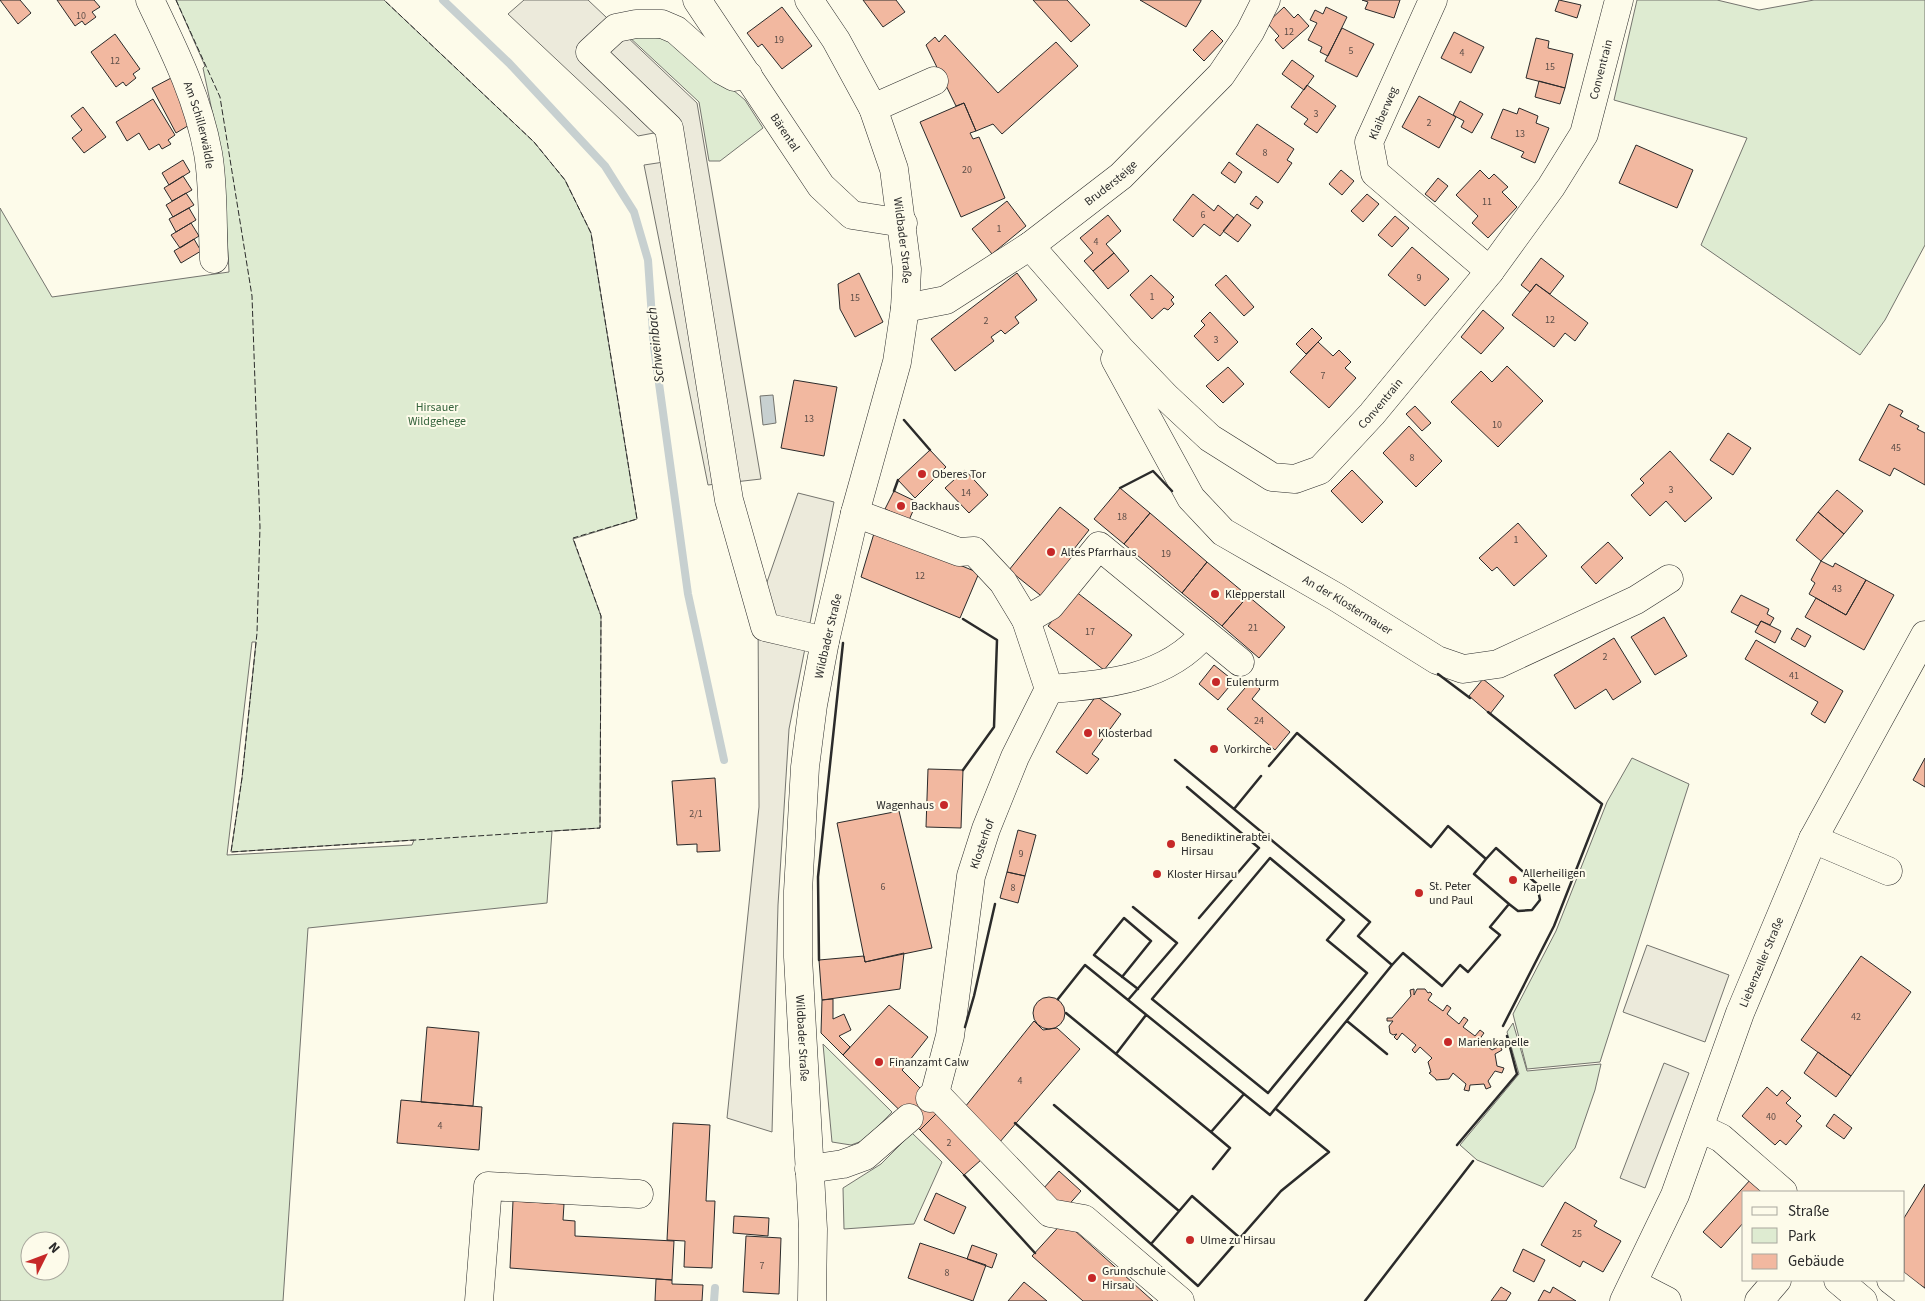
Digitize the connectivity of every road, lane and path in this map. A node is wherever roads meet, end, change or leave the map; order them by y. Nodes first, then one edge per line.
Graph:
1 (150, 0) edge
2 (697, 0) edge
3 (809, 0) edge
4 (1266, 0) edge
5 (1433, 0) edge
6 (1619, 0) edge
7 (748, 75) junction
8 (934, 81) dead end
9 (872, 108) junction
10 (902, 223) junction
11 (1030, 246) junction
12 (214, 259) dead end
13 (1490, 271) junction
14 (905, 308) junction
15 (1121, 350) junction
16 (855, 513) junction
17 (1669, 579) dead end
18 (1026, 620) junction
19 (1205, 633) junction
20 (1925, 635) edge
21 (825, 641) junction
22 (1240, 662) dead end
23 (1050, 689) junction
24 (1813, 839) junction
25 (1888, 871) dead end
26 (909, 1118) dead end
27 (1700, 1128) junction
28 (809, 1169) junction
29 (1782, 1191) edge
30 (639, 1194) dead end
31 (1777, 1281) edge
32 (1839, 1281) edge
33 (1892, 1281) edge
34 (1629, 1293) edge
35 (479, 1301) edge
36 (812, 1301) edge
37 (1180, 1301) edge
38 (1667, 1301) edge
39 (1759, 1301) edge
40 (1863, 1301) edge
41 (1918, 1301) edge

1 - 12 street, Am Schillerwäldle
2 - 7 street, Bärental
3 - 9 street, Wildbader Straße
4 - 11 street, Brudersteige
5 - 13 street, Klaiberweg
6 - 13 street, Conventrain
7 - 10 street, Bärental
7 - 21 street
8 - 9 street
9 - 10 street, Wildbader Straße
10 - 14 street, Wildbader Straße
11 - 14 street, Brudersteige
11 - 15 street, Conventrain
13 - 15 street, Conventrain
14 - 16 street, Wildbader Straße
15 - 17 street, An der Klostermauer
16 - 18 street
16 - 21 street, Wildbader Straße
18 - 19 street
18 - 23 street
19 - 22 street
19 - 23 street
20 - 24 street, Liebenzeller Straße
21 - 28 street, Wildbader Straße
23 - 37 street, Klosterhof
24 - 25 street
24 - 27 street, Liebenzeller Straße
26 - 28 street
27 - 29 street
27 - 34 street, Liebenzeller Straße
28 - 36 street, Wildbader Straße
30 - 35 street
31 - 39 street
32 - 40 street
33 - 41 street
34 - 38 street

